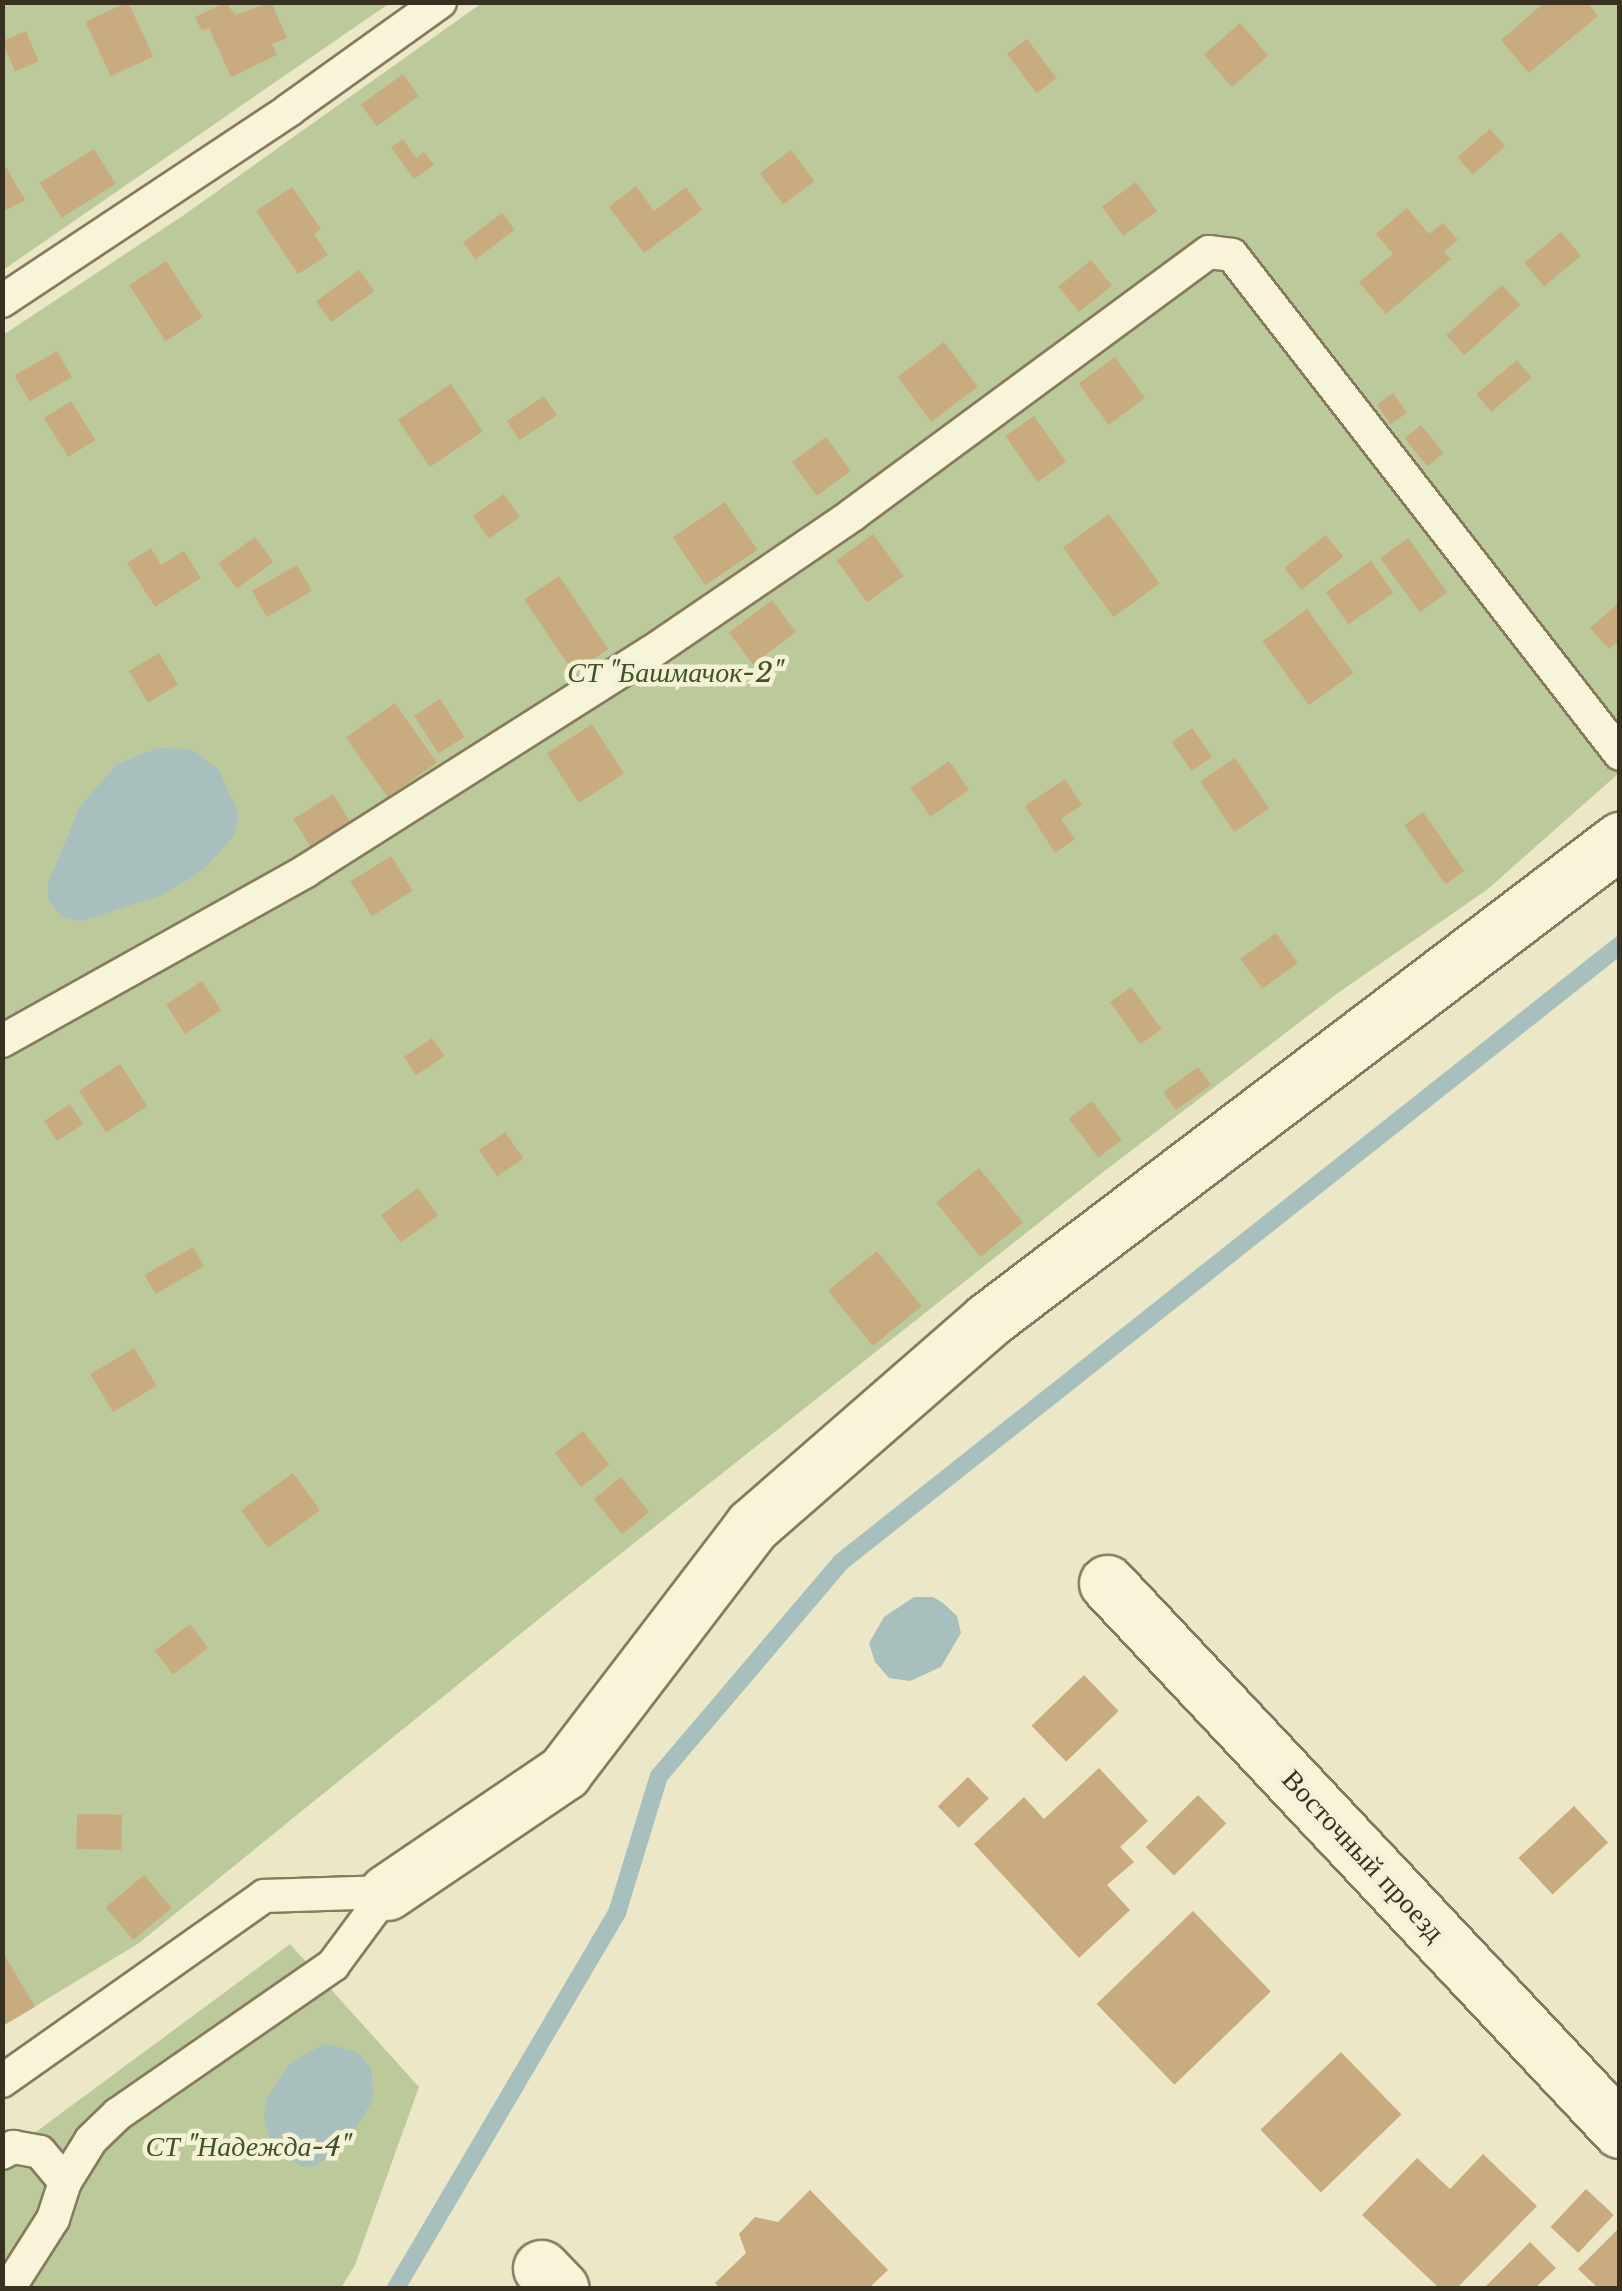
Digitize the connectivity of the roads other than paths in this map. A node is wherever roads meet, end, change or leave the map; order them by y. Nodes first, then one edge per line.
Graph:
1 (440, 2) edge
2 (2, 301) edge
3 (1620, 754) edge
4 (1620, 840) edge
5 (2, 1040) edge
6 (1107, 1583) dead end
7 (387, 1892) junction
8 (2, 2080) edge
9 (1620, 2130) edge
10 (2, 2153) edge
11 (65, 2182) junction
12 (9, 2288) edge

1 - 2 lane
3 - 5 lane
4 - 7 street
6 - 9 street, Восточный проезд
7 - 8 lane
7 - 11 lane
10 - 11 lane
11 - 12 lane

